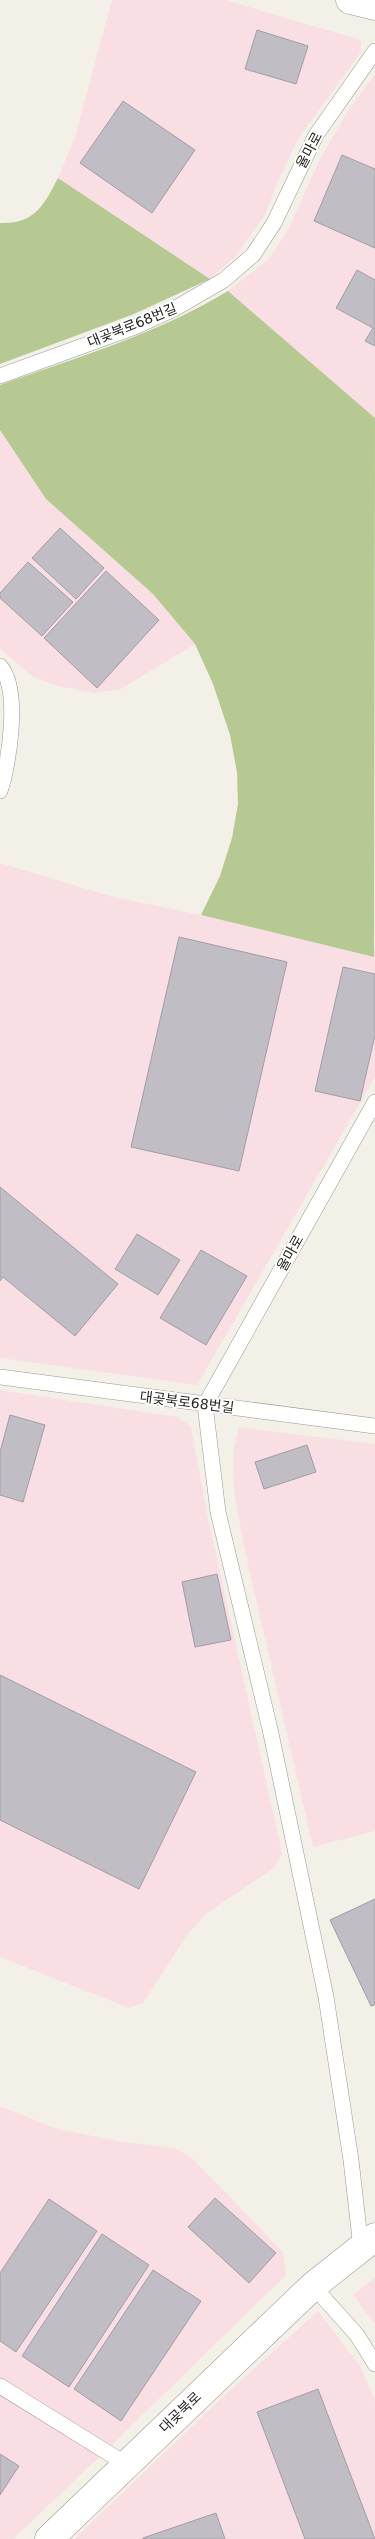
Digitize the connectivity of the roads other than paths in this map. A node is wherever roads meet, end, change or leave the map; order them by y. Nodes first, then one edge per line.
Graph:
1 (350, 0) edge
2 (375, 6) edge
3 (375, 50) edge
4 (253, 256) joint
5 (0, 376) edge
6 (0, 666) edge
7 (0, 791) edge
8 (375, 1102) edge
9 (0, 1377) edge
10 (205, 1405) junction
11 (375, 1426) edge
12 (368, 2242) edge
13 (313, 2286) junction
14 (375, 2364) edge
15 (0, 2386) edge
16 (126, 2464) junction
17 (49, 2539) edge

1 - 2 street
3 - 4 lane, 율마로
4 - 5 lane, 대곶북로68번길
6 - 7 lane
8 - 10 lane, 율마로
9 - 10 lane, 대곶북로68번길
10 - 11 lane, 대곶북로68번길
10 - 12 lane
12 - 13 street, 대곶북로
13 - 14 lane
13 - 16 street, 대곶북로
15 - 16 lane
16 - 17 street, 대곶북로

